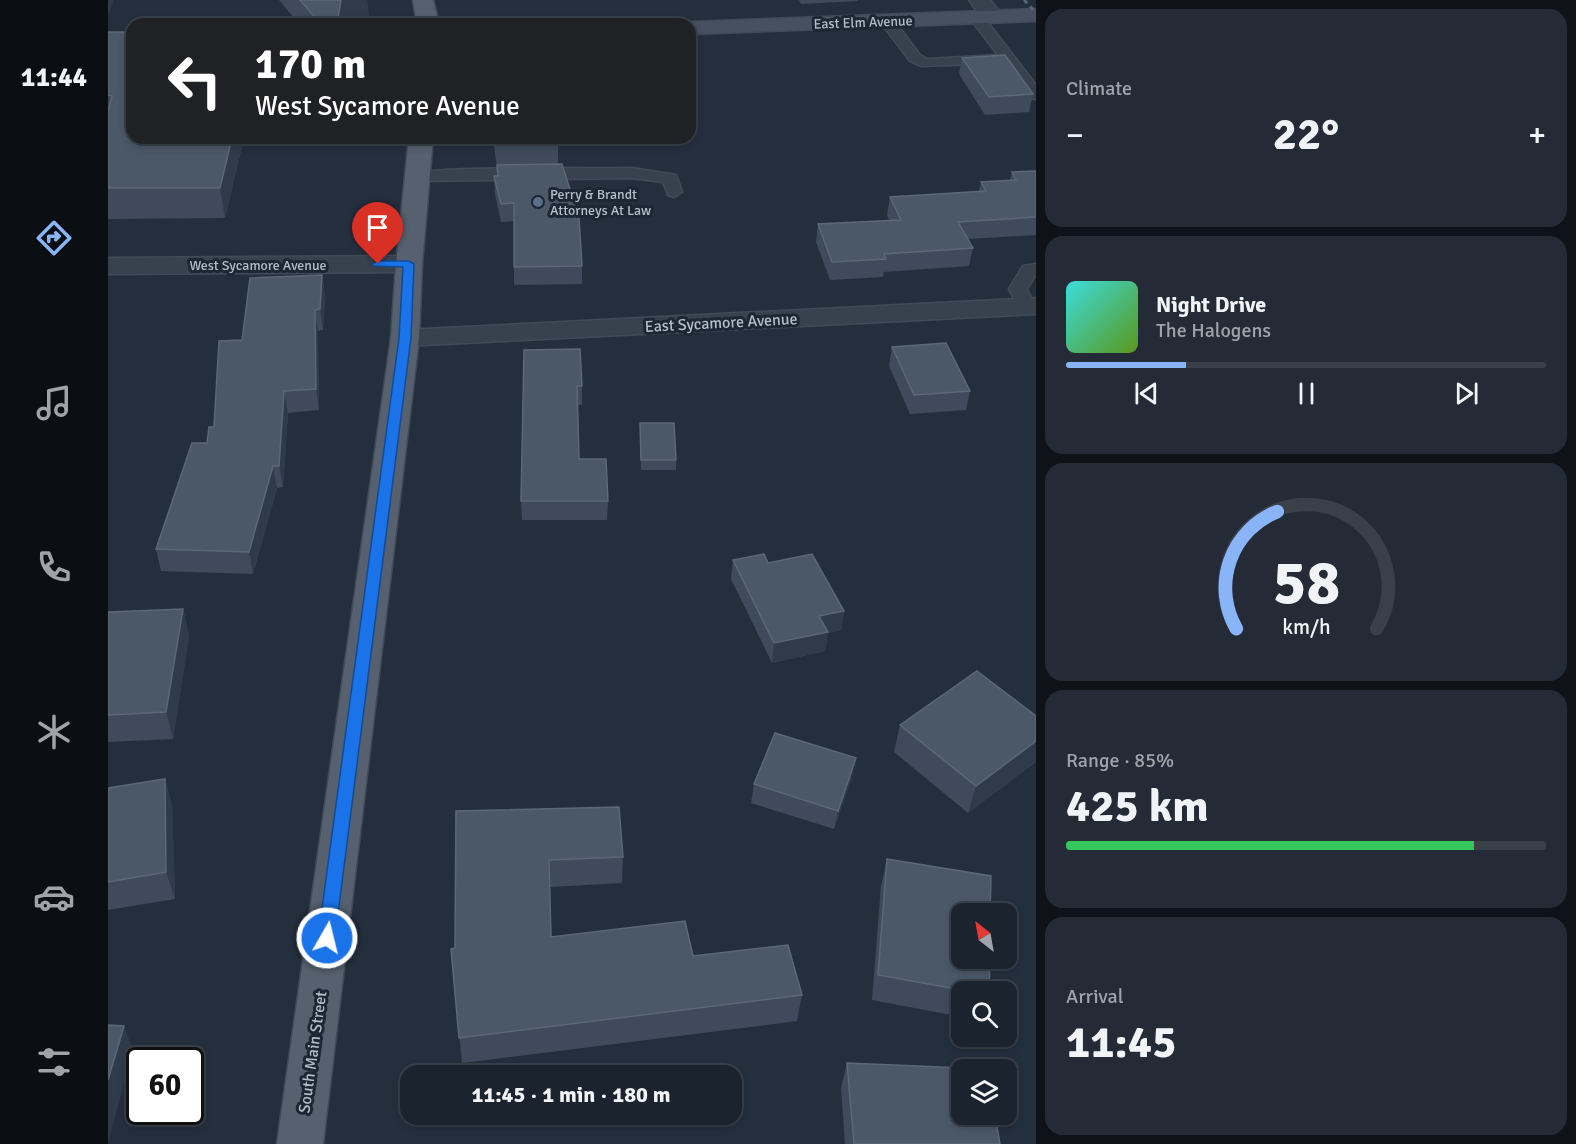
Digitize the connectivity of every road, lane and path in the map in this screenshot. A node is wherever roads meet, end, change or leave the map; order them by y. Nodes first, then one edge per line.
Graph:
1 (423, 0) edge
2 (983, 12) edge
3 (1036, 15) edge
4 (427, 18) edge
5 (887, 21) junction
6 (696, 28) edge
7 (1009, 59) junction
8 (1036, 95) edge
9 (420, 144) edge
10 (417, 176) junction
11 (674, 192) dead end
12 (409, 264) junction
13 (108, 266) edge
14 (1036, 269) edge
15 (1031, 307) edge
16 (405, 338) junction
17 (300, 1144) edge

1 - 4 main road
2 - 3 street, East Elm Avenue
2 - 5 street, East Elm Avenue
2 - 7 lane
5 - 6 street, East Elm Avenue
5 - 7 lane
7 - 8 lane
9 - 10 main road, South Main Street
10 - 11 lane
10 - 12 main road, South Main Street
12 - 13 street, West Sycamore Avenue
12 - 16 main road, South Main Street
14 - 15 lane
15 - 16 street, East Sycamore Avenue
16 - 17 main road, South Main Street

